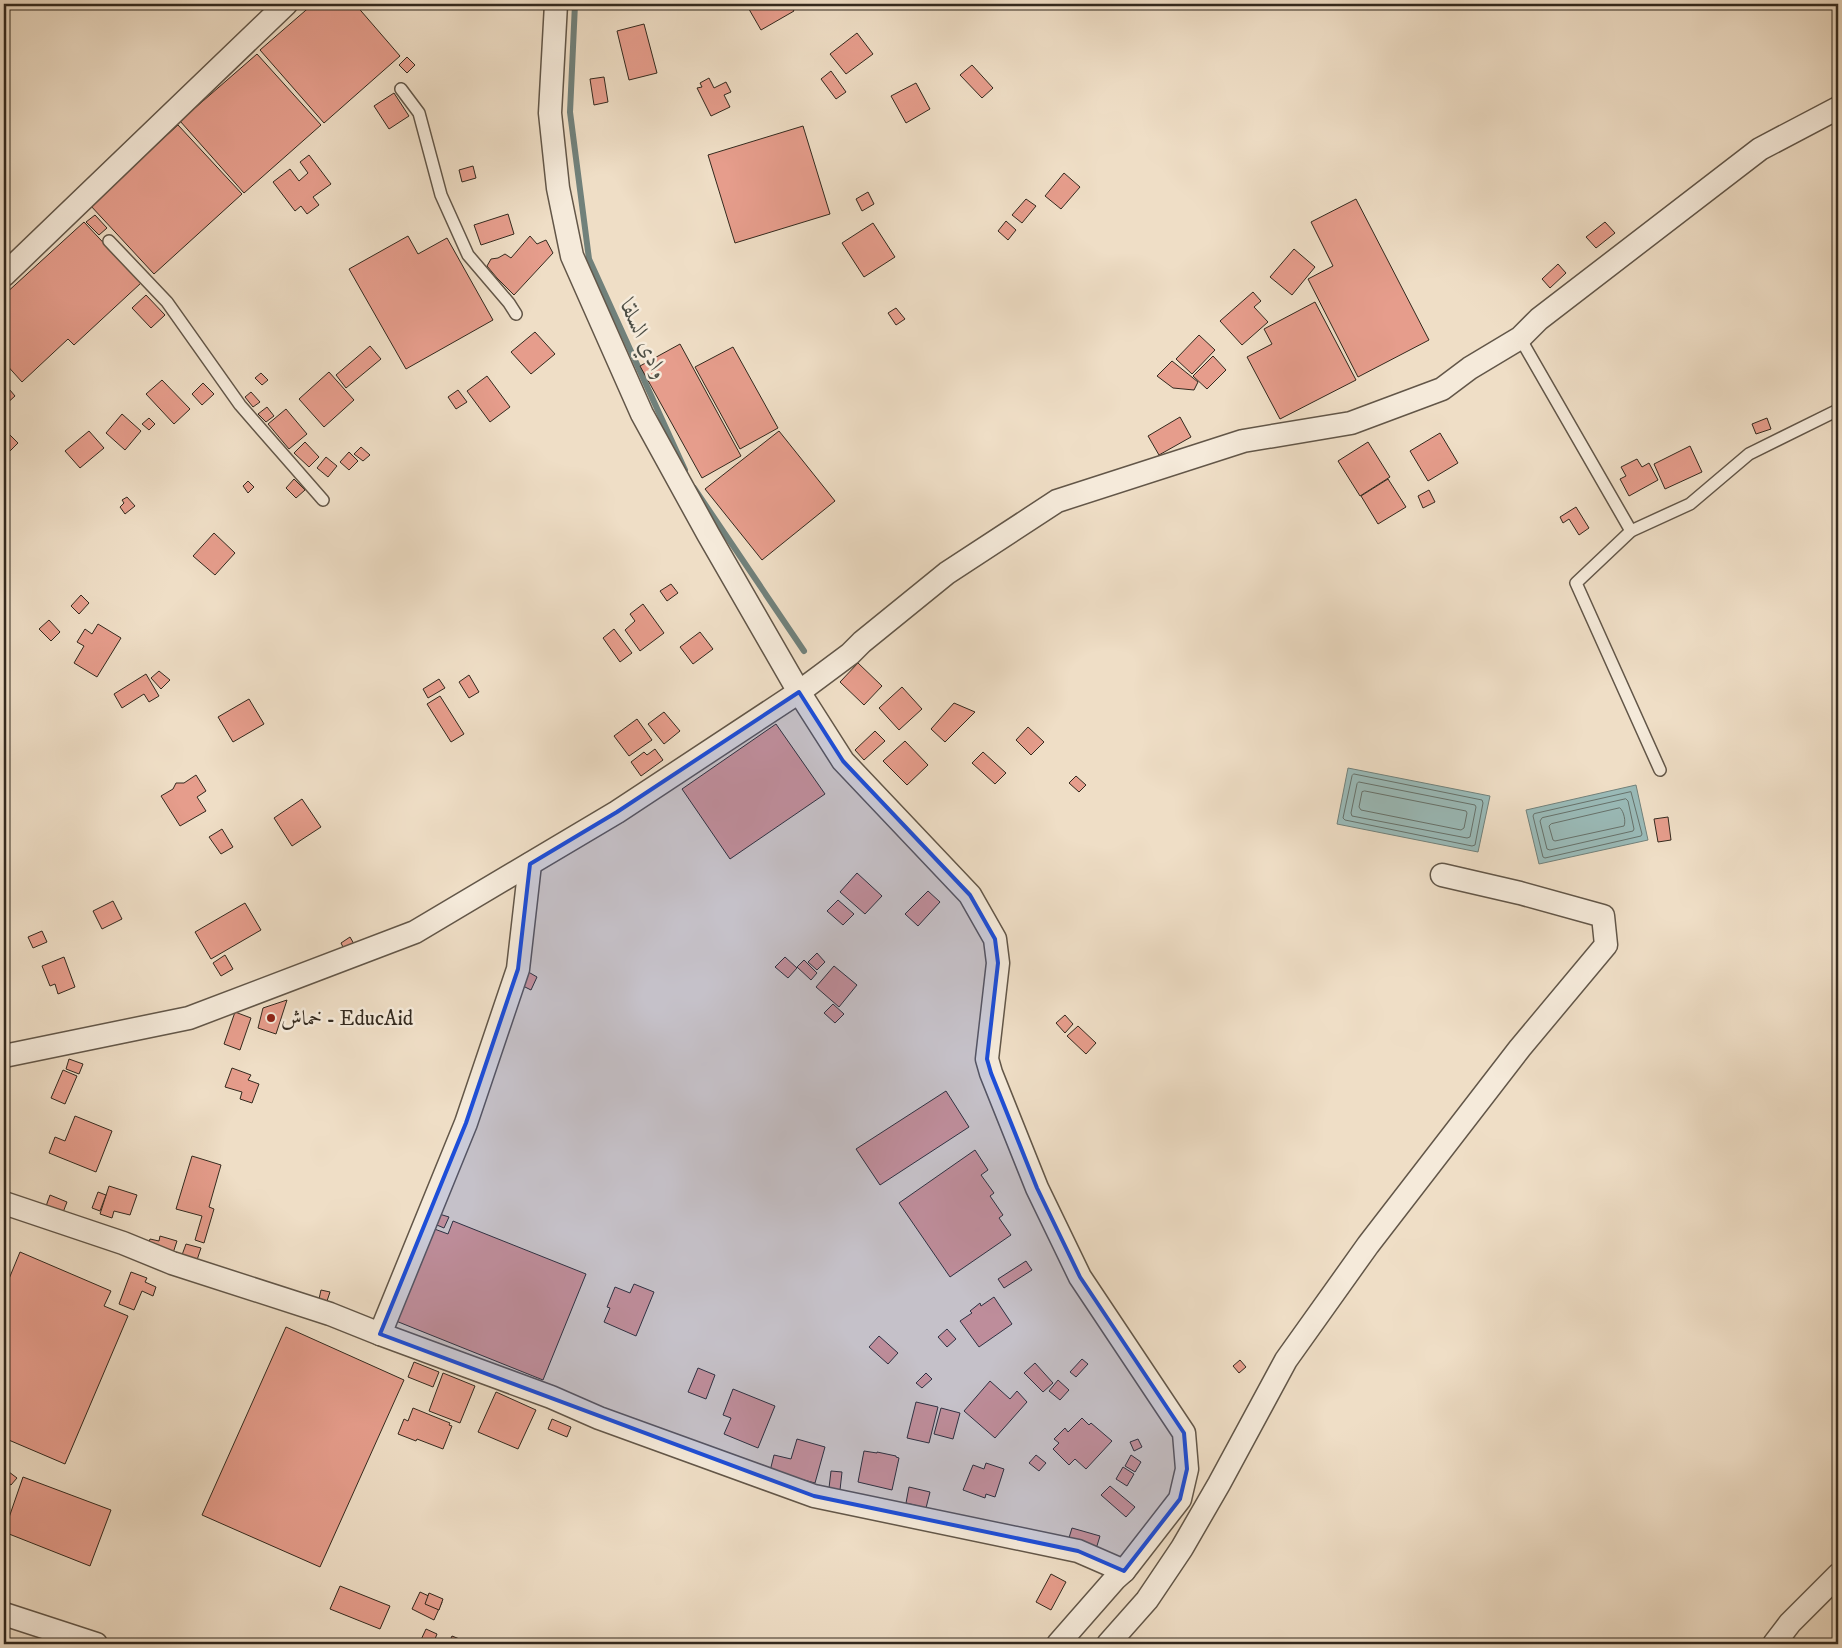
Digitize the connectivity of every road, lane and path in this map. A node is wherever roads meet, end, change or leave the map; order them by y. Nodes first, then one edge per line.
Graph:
1 (286, 4) edge
2 (556, 4) edge
3 (401, 89) dead end
4 (1838, 108) edge
5 (109, 241) dead end
6 (4, 275) edge
7 (516, 314) dead end
8 (1520, 338) junction
9 (1838, 410) edge
10 (323, 500) dead end
11 (1631, 531) junction
12 (799, 692) junction
13 (1660, 770) dead end
14 (530, 864) junction
15 (1442, 875) dead end
16 (4, 1056) edge
17 (4, 1203) edge
18 (380, 1334) junction
19 (1124, 1572) junction
20 (1838, 1575) edge
21 (4, 1614) edge
22 (96, 1644) edge
23 (1058, 1644) edge
24 (1108, 1644) edge
25 (1774, 1644) edge

1 - 6 street
2 - 12 street
3 - 7 lane
4 - 8 street
5 - 10 lane
8 - 11 lane
8 - 12 street
9 - 11 lane
11 - 13 lane
12 - 14 street
12 - 19 street
14 - 16 street
14 - 18 street
15 - 24 street
17 - 18 street
18 - 19 street
19 - 23 street
20 - 25 street
21 - 22 street

